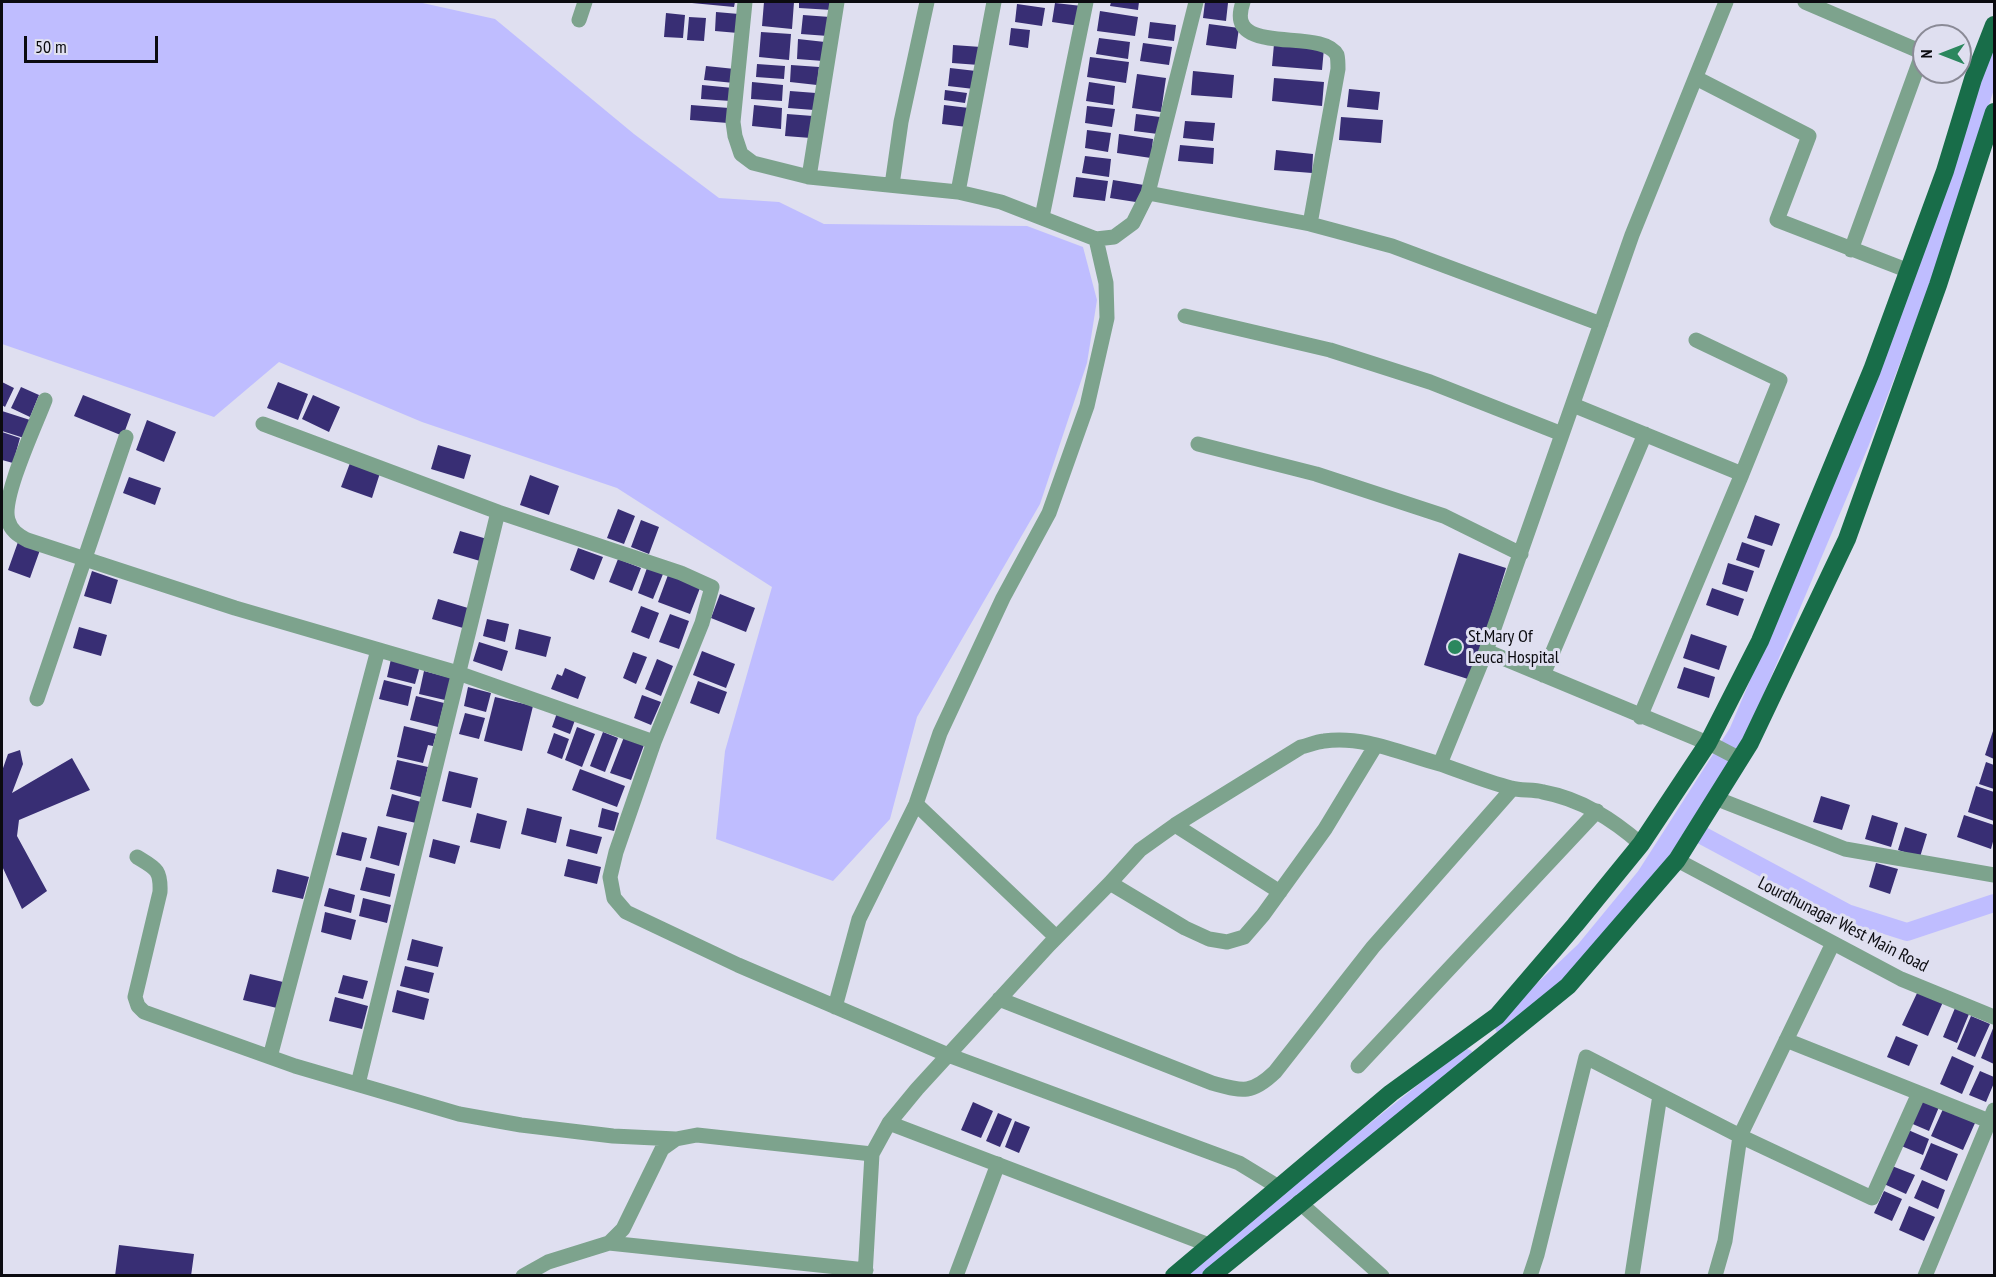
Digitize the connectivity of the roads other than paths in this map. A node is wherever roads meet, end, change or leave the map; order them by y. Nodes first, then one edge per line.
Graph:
1 (585, 2) edge
2 (745, 2) edge
3 (837, 2) edge
4 (927, 2) edge
5 (994, 2) edge
6 (1086, 2) edge
7 (1196, 2) edge
8 (1243, 2) edge
9 (1726, 2) edge
10 (1805, 2) edge
11 (579, 20) dead end
12 (1995, 25) edge
13 (1912, 47) edge
14 (1972, 65) edge
15 (1696, 78) junction
16 (1912, 84) edge
17 (1964, 84) edge
18 (1995, 112) edge
19 (809, 177) junction
20 (892, 185) junction
21 (958, 192) junction
22 (1148, 193) junction
23 (1042, 217) junction
24 (1310, 224) junction
25 (1096, 239) junction
26 (1851, 250) junction
27 (1909, 271) junction
28 (1185, 316) dead end
29 (1601, 324) junction
30 (1696, 340) dead end
31 (45, 400) dead end
32 (1573, 405) junction
33 (263, 424) dead end
34 (1562, 434) junction
35 (1645, 434) junction
36 (126, 437) dead end
37 (1198, 444) dead end
38 (1742, 474) junction
39 (498, 512) junction
40 (1521, 554) junction
41 (83, 559) junction
42 (378, 650) junction
43 (1486, 651) junction
44 (458, 673) junction
45 (1543, 675) junction
46 (37, 699) dead end
47 (1640, 717) junction
48 (654, 742) junction
49 (1376, 745) junction
50 (1713, 745) junction
51 (1736, 757) junction
52 (1440, 764) junction
53 (1512, 789) junction
54 (1715, 798) junction
55 (916, 804) junction
56 (1597, 811) junction
57 (1175, 825) junction
58 (1641, 844) junction
59 (136, 857) dead end
60 (1677, 860) junction
61 (1995, 875) edge
62 (1110, 884) junction
63 (1280, 892) junction
64 (1056, 937) junction
65 (1833, 943) junction
66 (999, 999) junction
67 (835, 1007) junction
68 (1995, 1017) edge
69 (1786, 1040) junction
70 (948, 1055) junction
71 (270, 1057) junction
72 (1358, 1066) dead end
73 (358, 1084) junction
74 (1919, 1093) junction
75 (1660, 1095) junction
76 (1992, 1116) edge
77 (889, 1123) junction
78 (1740, 1136) junction
79 (676, 1139) junction
80 (872, 1154) junction
81 (998, 1164) junction
82 (1280, 1188) junction
83 (1299, 1202) junction
84 (609, 1243) junction
85 (1209, 1245) junction
86 (865, 1273) edge
87 (1220, 1273) edge
88 (523, 1275) edge
89 (956, 1275) edge
90 (1174, 1275) edge
91 (1382, 1275) edge
92 (1530, 1275) edge
93 (1632, 1275) edge
94 (1715, 1275) edge
95 (1925, 1275) edge

1 - 11 street
2 - 19 street
3 - 19 street
4 - 20 street
5 - 21 street
6 - 23 street
7 - 22 street
8 - 24 street
9 - 15 street
10 - 13 street
12 - 14 main road
15 - 26 street
15 - 29 street
16 - 26 street
17 - 27 main road
18 - 51 main road
19 - 20 street
20 - 21 street
21 - 23 street
22 - 24 street
22 - 25 street
23 - 25 street
24 - 29 street
25 - 55 street
26 - 27 street
27 - 50 main road
28 - 34 street
29 - 32 street
30 - 38 street
31 - 41 street
32 - 34 street
32 - 35 street
33 - 39 street
34 - 40 street
35 - 38 street
35 - 45 street
36 - 41 street
37 - 40 street
38 - 47 street
39 - 44 street
39 - 48 street
40 - 43 street
41 - 42 street
41 - 46 street
42 - 44 street
42 - 71 street
43 - 45 street
43 - 52 street
44 - 48 street
44 - 73 street
45 - 47 street
47 - 50 street
48 - 67 street
49 - 52 street
49 - 57 street
49 - 63 street
50 - 51 street
50 - 58 main road
51 - 54 main road
52 - 53 street
53 - 56 street
53 - 66 street
54 - 60 main road
54 - 61 street
55 - 64 street
55 - 67 street
56 - 58 street
56 - 72 street
57 - 62 street
57 - 63 street
58 - 82 main road
59 - 71 street
60 - 65 street, Lourdhunagar West Main Road
60 - 83 main road
62 - 63 street
62 - 64 street
64 - 66 street
65 - 68 street, Lourdhunagar West Main Road
65 - 69 street
66 - 70 street
67 - 70 street
69 - 74 street
69 - 78 street
70 - 77 street
70 - 82 street
71 - 73 street
73 - 79 street
74 - 76 street
74 - 78 street
75 - 78 street
75 - 92 street
75 - 93 street
76 - 95 street
77 - 80 street
77 - 81 street
78 - 94 street
79 - 80 street
79 - 84 street
80 - 86 street
81 - 85 street
81 - 89 street
82 - 85 main road
83 - 87 main road
83 - 91 street
84 - 86 street
84 - 88 street
85 - 90 main road

